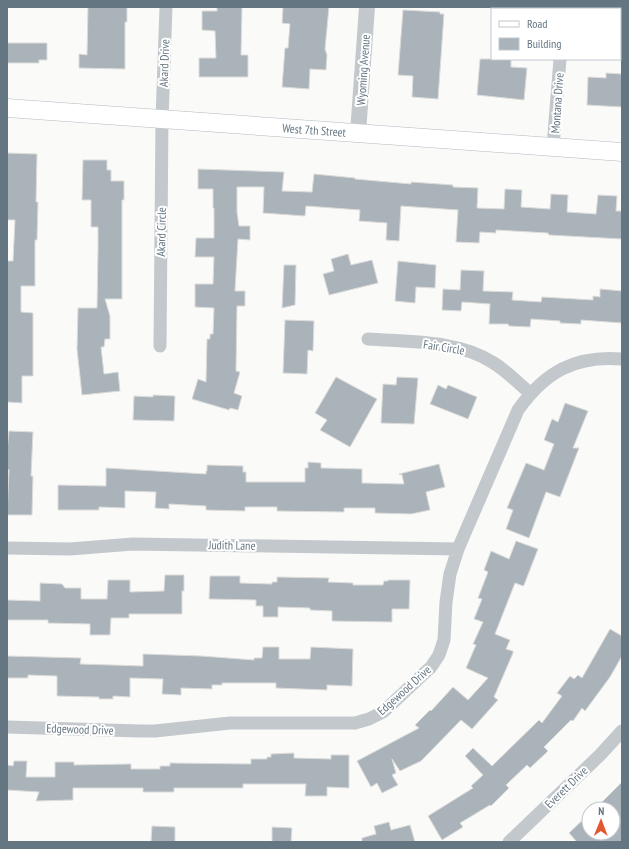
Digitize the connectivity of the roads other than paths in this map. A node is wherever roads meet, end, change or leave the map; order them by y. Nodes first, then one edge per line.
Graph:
1 (166, 7) edge
2 (367, 7) edge
3 (560, 60) edge
4 (7, 108) edge
5 (162, 119) junction
6 (358, 133) junction
7 (553, 147) junction
8 (622, 152) edge
9 (368, 339) dead end
10 (160, 346) dead end
11 (622, 359) edge
12 (530, 393) junction
13 (7, 548) edge
14 (458, 549) junction
15 (7, 727) edge
16 (622, 731) edge
17 (509, 842) edge

1 - 5 street, Akard Drive
2 - 6 street, Wyoming Avenue
3 - 7 street, Montana Drive
4 - 5 main road, West 7th Street
5 - 6 main road, West 7th Street
5 - 10 street, Akard Circle
6 - 7 main road, West 7th Street
7 - 8 main road, West 7th Street
9 - 12 street, Fair Circle
11 - 12 street, Edgewood Drive
12 - 14 street, Edgewood Drive
13 - 14 street, Judith Lane
14 - 15 street, Edgewood Drive
16 - 17 street, Everett Drive

